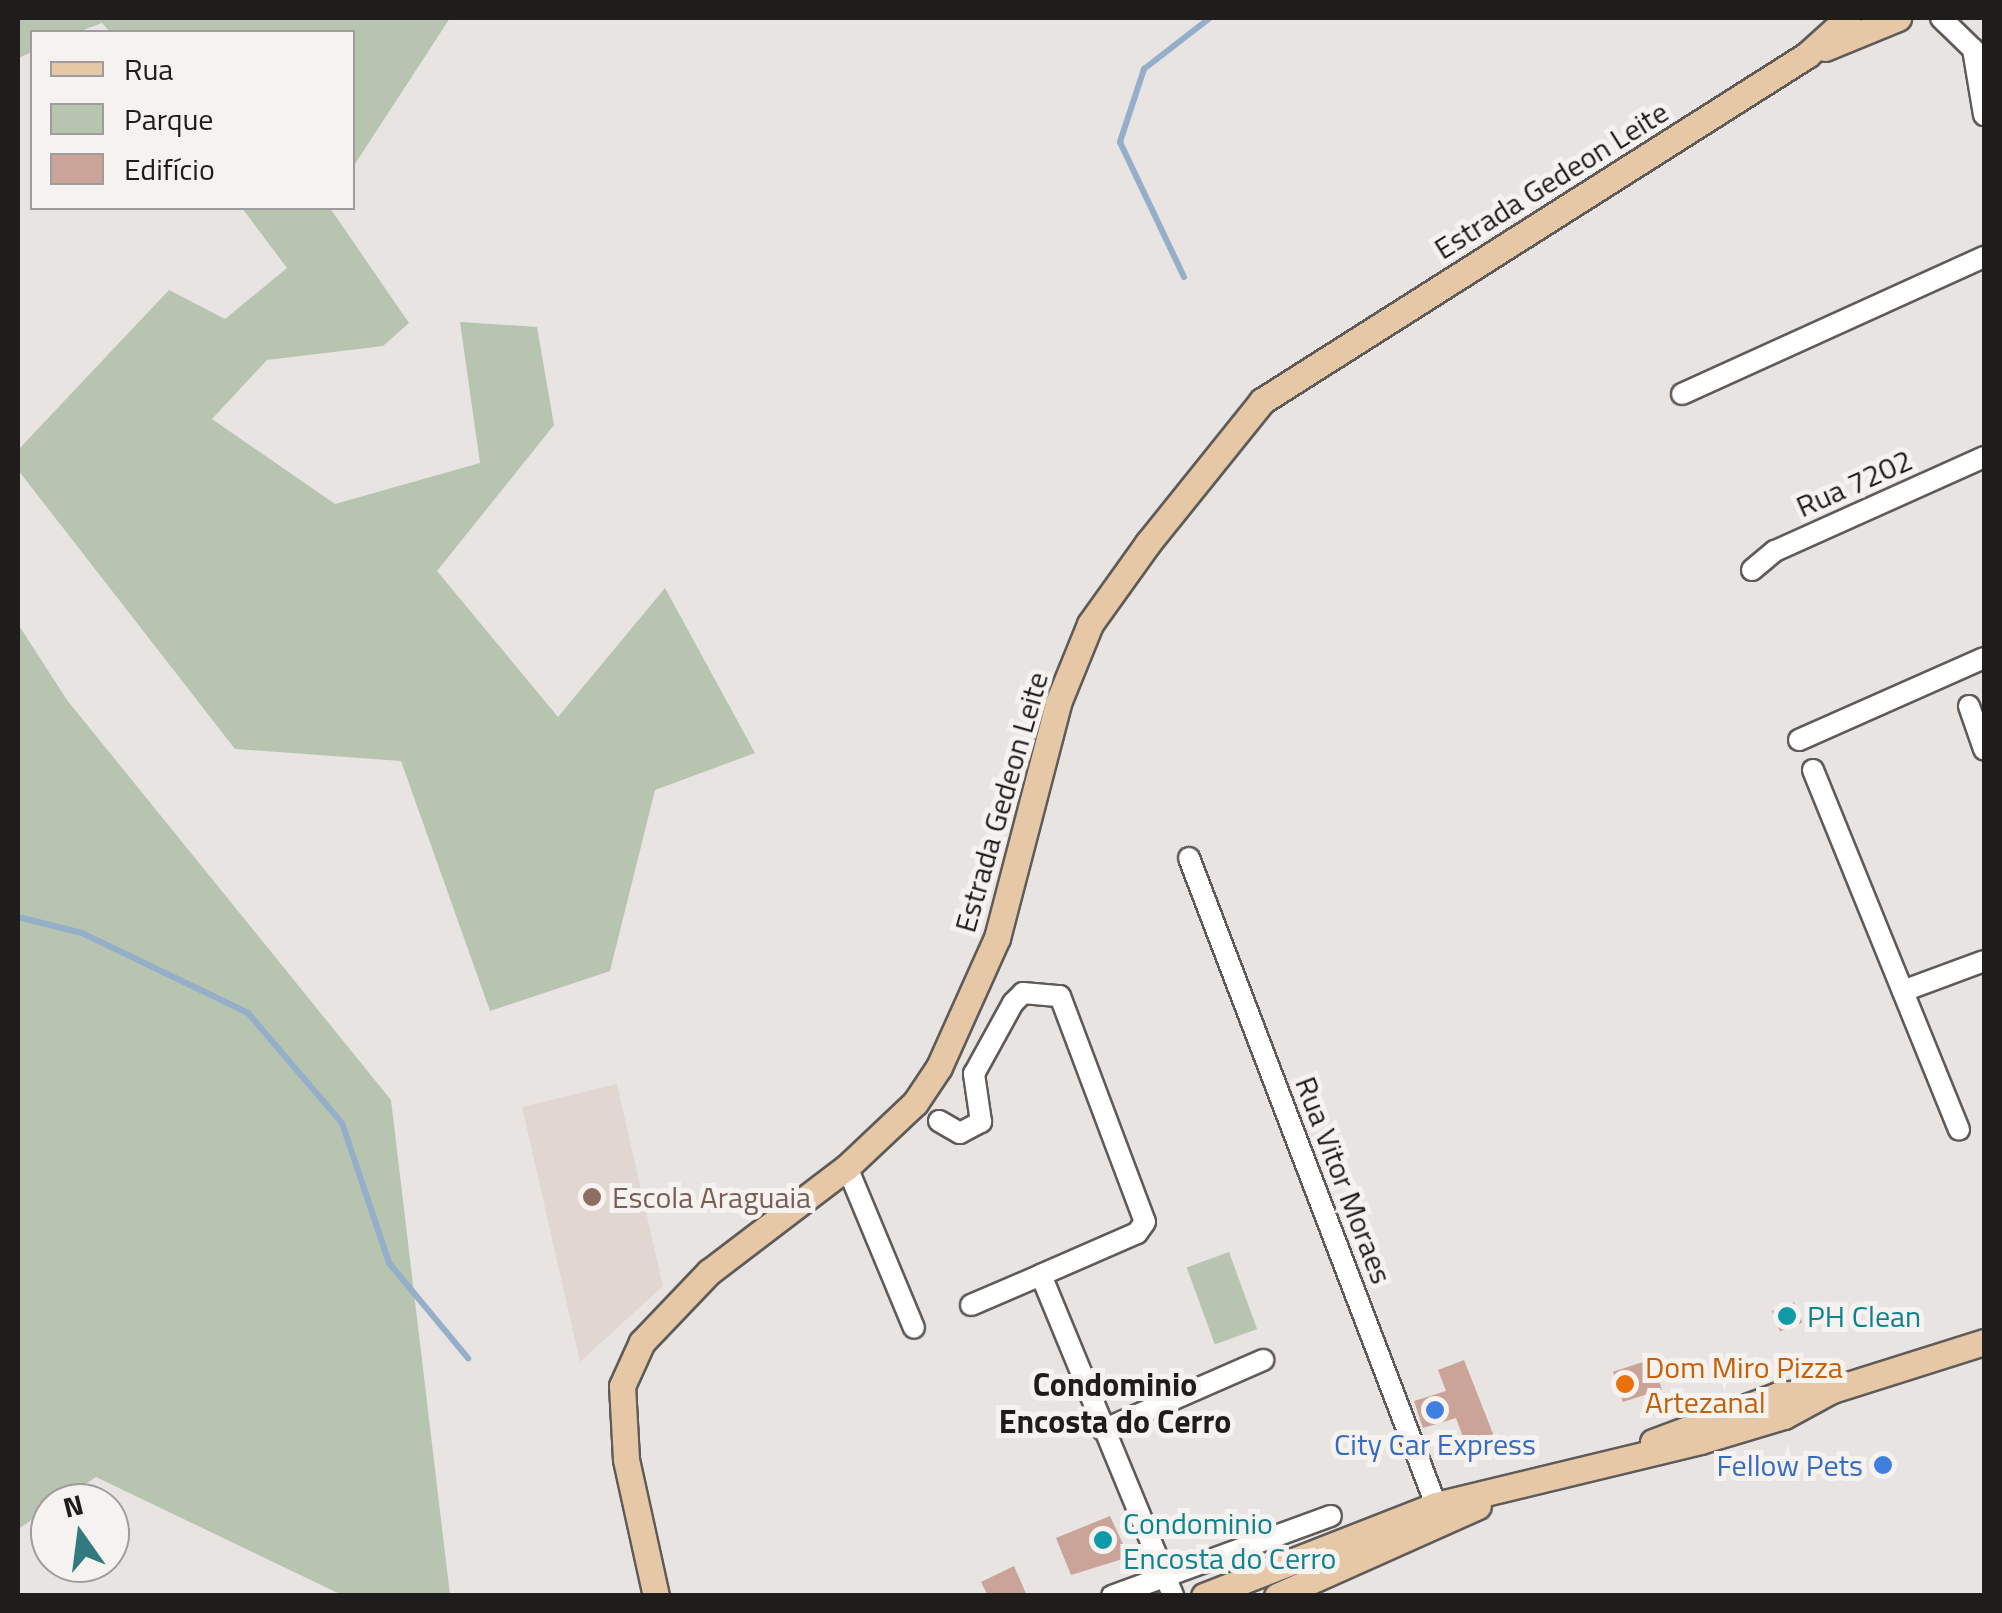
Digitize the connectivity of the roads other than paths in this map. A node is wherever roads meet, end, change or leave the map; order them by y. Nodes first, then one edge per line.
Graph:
1 (1848, 18) edge
2 (1898, 18) edge
3 (1941, 18) edge
4 (1965, 26) edge
5 (1806, 55) junction
6 (1982, 68) edge
7 (1984, 115) edge
8 (1984, 257) edge
9 (1682, 394) dead end
10 (1984, 457) edge
11 (1752, 570) dead end
12 (1984, 658) edge
13 (1969, 706) dead end
14 (1799, 740) dead end
15 (1984, 749) edge
16 (1813, 770) dead end
17 (1189, 858) dead end
18 (1984, 962) edge
19 (1903, 991) junction
20 (939, 1121) dead end
21 (1959, 1130) dead end
22 (846, 1167) junction
23 (1041, 1274) junction
24 (971, 1304) dead end
25 (914, 1328) dead end
26 (1984, 1342) edge
27 (1263, 1360) dead end
28 (1103, 1430) junction
29 (1440, 1515) junction
30 (1331, 1516) dead end
31 (1169, 1586) edge
32 (656, 1596) edge
33 (1112, 1596) edge
34 (1204, 1596) edge
35 (1278, 1596) edge

1 - 5 main road, Estrada Gedeon Leite
2 - 5 main road, Estrada Gedeon Leite
3 - 4 street
4 - 6 street
5 - 22 main road, Estrada Gedeon Leite
6 - 7 street
8 - 9 street
10 - 11 street, Rua 7202
12 - 14 street
13 - 15 street
16 - 19 street
17 - 29 street, Rua Vitor Moraes
18 - 19 street
19 - 21 street
20 - 23 street
22 - 25 street
22 - 32 main road, Estrada Gedeon Leite
23 - 24 street
23 - 28 street
26 - 29 main road
27 - 28 street
28 - 31 street
29 - 34 main road
29 - 35 main road
30 - 31 street
31 - 33 street

